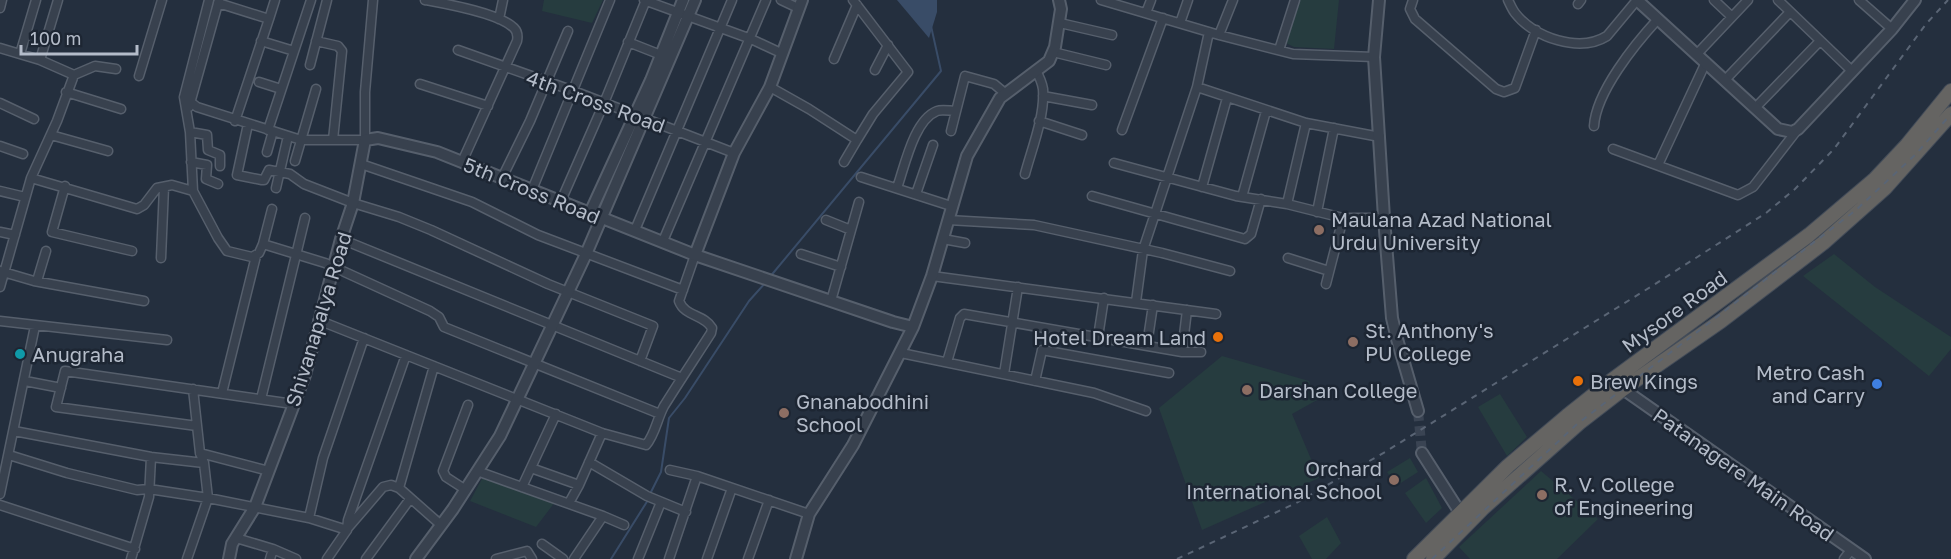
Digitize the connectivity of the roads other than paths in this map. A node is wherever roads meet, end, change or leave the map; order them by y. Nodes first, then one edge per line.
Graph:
1 (2, 0) edge
2 (36, 0) edge
3 (58, 0) edge
4 (162, 0) edge
5 (275, 0) edge
6 (311, 0) edge
7 (327, 0) edge
8 (373, 0) edge
9 (425, 0) edge
10 (503, 0) edge
11 (610, 0) edge
12 (645, 0) edge
13 (683, 0) edge
14 (695, 0) edge
15 (732, 0) edge
16 (766, 0) edge
17 (781, 0) edge
18 (1060, 0) edge
19 (1101, 0) edge
20 (1151, 0) edge
21 (1188, 0) edge
22 (1233, 0) edge
23 (1295, 0) edge
24 (1379, 0) edge
25 (1413, 0) edge
26 (1509, 0) edge
27 (1637, 0) edge
28 (1714, 0) edge
29 (1748, 0) edge
30 (1778, 0) edge
31 (1858, 0) edge
32 (1915, 0) edge
33 (215, 1) edge
34 (451, 2) edge
35 (855, 2) edge
36 (800, 4) edge
37 (0, 8) edge
38 (1790, 12) junction
39 (1146, 13) junction
40 (683, 15) junction
41 (1732, 17) junction
42 (1163, 18) junction
43 (269, 19) junction
44 (1658, 19) junction
45 (499, 20) junction
46 (1060, 23) junction
47 (1180, 23) junction
48 (720, 28) junction
49 (1892, 29) junction
50 (1536, 30) junction
51 (568, 31) dead end
52 (1209, 32) junction
53 (1112, 35) dead end
54 (1220, 35) junction
55 (751, 39) junction
56 (261, 41) junction
57 (316, 41) junction
58 (1820, 41) junction
59 (628, 42) junction
60 (888, 45) junction
61 (0, 48) edge
62 (458, 50) dead end
63 (1279, 50) junction
64 (294, 51) junction
65 (1053, 51) junction
66 (781, 52) junction
67 (20, 54) junction
68 (1697, 54) junction
69 (662, 55) junction
70 (1374, 57) junction
71 (834, 58) dead end
72 (40, 60) junction
73 (1706, 62) junction
74 (310, 65) dead end
75 (1106, 65) dead end
76 (505, 67) junction
77 (116, 69) dead end
78 (875, 70) dead end
79 (1036, 71) junction
80 (1852, 71) junction
81 (74, 75) junction
82 (139, 76) dead end
83 (1725, 80) junction
84 (259, 82) dead end
85 (546, 82) junction
86 (420, 84) dead end
87 (770, 87) junction
88 (1197, 87) junction
89 (281, 88) junction
90 (316, 88) dead end
91 (571, 90) junction
92 (1951, 91) edge
93 (66, 92) junction
94 (1006, 94) junction
95 (1043, 96) junction
96 (1227, 98) junction
97 (187, 100) junction
98 (0, 103) edge
99 (604, 103) junction
100 (1092, 105) dead end
101 (488, 106) junction
102 (1755, 108) junction
103 (121, 109) dead end
104 (956, 111) junction
105 (1266, 111) junction
106 (1951, 114) edge
107 (640, 116) junction
108 (34, 119) dead end
109 (235, 121) junction
110 (1039, 121) junction
111 (1306, 123) junction
112 (248, 124) junction
113 (1593, 126) dead end
114 (1334, 128) junction
115 (1798, 129) junction
116 (270, 130) junction
117 (676, 130) junction
118 (1122, 130) dead end
119 (951, 131) dead end
120 (190, 132) junction
121 (51, 135) junction
122 (1082, 135) dead end
123 (288, 136) junction
124 (1380, 137) junction
125 (301, 140) junction
126 (333, 140) junction
127 (365, 140) junction
128 (857, 140) junction
129 (707, 142) junction
130 (933, 145) dead end
131 (0, 147) edge
132 (1613, 149) dead end
133 (108, 151) dead end
134 (267, 152) dead end
135 (734, 153) junction
136 (23, 154) dead end
137 (296, 161) dead end
138 (191, 162) junction
139 (462, 162) junction
140 (844, 162) dead end
141 (1114, 163) dead end
142 (361, 164) junction
143 (1658, 165) junction
144 (220, 166) dead end
145 (279, 171) junction
146 (1025, 174) dead end
147 (861, 177) dead end
148 (1166, 177) junction
149 (31, 178) junction
150 (502, 178) junction
151 (218, 184) dead end
152 (65, 186) junction
153 (164, 187) junction
154 (1202, 187) junction
155 (276, 188) dead end
156 (897, 188) junction
157 (532, 190) junction
158 (0, 191) edge
159 (193, 191) junction
160 (916, 194) junction
161 (1092, 196) dead end
162 (25, 197) junction
163 (1242, 197) junction
164 (1260, 199) junction
165 (561, 201) junction
166 (859, 202) dead end
167 (353, 203) junction
168 (1287, 204) junction
169 (951, 206) junction
170 (272, 209) dead end
171 (1317, 212) junction
172 (1154, 214) junction
173 (595, 216) junction
174 (305, 218) dead end
175 (1342, 218) junction
176 (1384, 218) junction
177 (826, 220) dead end
178 (948, 220) junction
179 (635, 230) junction
180 (851, 230) junction
181 (0, 232) edge
182 (15, 235) junction
183 (340, 239) junction
184 (943, 239) junction
185 (663, 241) junction
186 (965, 243) dead end
187 (263, 244) junction
188 (1143, 250) junction
189 (132, 251) dead end
190 (46, 252) dead end
191 (297, 254) junction
192 (585, 254) junction
193 (801, 254) dead end
194 (695, 255) junction
195 (256, 256) junction
196 (161, 258) dead end
197 (1288, 258) dead end
198 (333, 266) junction
199 (841, 267) junction
200 (1230, 271) dead end
201 (1329, 271) junction
202 (2, 272) edge
203 (932, 276) junction
204 (37, 281) junction
205 (1326, 284) dead end
206 (0, 287) edge
207 (1018, 287) junction
208 (683, 290) junction
209 (567, 291) junction
210 (1104, 298) junction
211 (144, 301) dead end
212 (831, 301) junction
213 (1136, 302) junction
214 (1152, 305) junction
215 (1187, 310) junction
216 (1216, 314) dead end
217 (318, 320) junction
218 (0, 321) edge
219 (1014, 321) junction
220 (552, 325) junction
221 (34, 326) junction
222 (913, 327) junction
223 (1098, 337) junction
224 (364, 338) junction
225 (168, 340) dead end
226 (1147, 345) junction
227 (1182, 352) junction
228 (1201, 352) dead end
229 (901, 353) junction
230 (406, 355) junction
231 (640, 361) junction
232 (947, 362) junction
233 (534, 363) junction
234 (434, 366) junction
235 (1169, 373) dead end
236 (1004, 374) junction
237 (682, 378) junction
238 (24, 381) junction
239 (1035, 381) junction
240 (61, 388) junction
241 (193, 389) junction
242 (1623, 389) junction
243 (222, 393) junction
244 (261, 399) junction
245 (518, 399) junction
246 (293, 404) junction
247 (468, 405) dead end
248 (1146, 411) dead end
249 (1418, 411) tunnel mouth
250 (556, 414) junction
251 (660, 414) junction
252 (197, 426) junction
253 (14, 432) junction
254 (602, 433) junction
255 (200, 453) junction
256 (1422, 453) tunnel mouth
257 (9, 454) junction
258 (151, 457) junction
259 (589, 462) junction
260 (204, 463) junction
261 (531, 468) junction
262 (670, 470) dead end
263 (270, 471) junction
264 (477, 471) junction
265 (697, 476) junction
266 (579, 485) junction
267 (522, 487) junction
268 (399, 488) junction
269 (732, 488) junction
270 (149, 489) junction
271 (465, 490) junction
272 (0, 494) edge
273 (208, 498) junction
274 (410, 499) junction
275 (653, 499) junction
276 (769, 500) junction
277 (569, 503) junction
278 (0, 505) edge
279 (255, 507) junction
280 (686, 512) junction
281 (809, 514) junction
282 (1461, 514) junction
283 (603, 516) junction
284 (309, 518) junction
285 (441, 525) junction
286 (624, 525) dead end
287 (347, 530) junction
288 (236, 538) junction
289 (542, 544) dead end
290 (135, 549) junction
291 (273, 549) junction
292 (1851, 550) junction
293 (131, 559) edge
294 (187, 559) edge
295 (229, 559) edge
296 (270, 559) edge
297 (296, 559) edge
298 (327, 559) edge
299 (366, 559) edge
300 (416, 559) edge
301 (496, 559) edge
302 (532, 559) edge
303 (563, 559) edge
304 (574, 559) edge
305 (638, 559) edge
306 (669, 559) edge
307 (707, 559) edge
308 (748, 559) edge
309 (796, 559) edge
310 (1414, 559) edge
311 (1433, 559) edge
312 (1844, 559) edge
313 (1865, 559) edge

1 - 37 street
2 - 67 street
3 - 72 street
4 - 82 street
5 - 43 street
6 - 64 street
7 - 57 street
8 - 127 street
9 - 34 street
10 - 45 street
11 - 91 street
12 - 40 street
12 - 59 street
13 - 40 street
14 - 40 street
15 - 48 street
16 - 55 street
17 - 36 street
18 - 46 street
19 - 39 street
20 - 39 street
21 - 47 street
22 - 54 street
23 - 63 street
24 - 70 street
25 - 50 street
26 - 50 street
27 - 44 street
27 - 50 street
28 - 41 street
29 - 41 street
30 - 38 street
31 - 49 street
32 - 49 street
33 - 43 street
33 - 97 street
34 - 45 street
35 - 60 street
35 - 71 street
36 - 66 street
38 - 58 street
38 - 83 street
39 - 42 street
40 - 48 street
40 - 69 street
40 - 107 street
41 - 68 street
42 - 47 street
42 - 118 street
43 - 56 street
44 - 68 street
44 - 113 street
45 - 76 street
46 - 53 street
46 - 65 street
47 - 52 street
48 - 55 street
48 - 117 street
49 - 80 street
51 - 85 street
52 - 54 street
52 - 88 street
54 - 63 street
55 - 66 street
55 - 129 street
56 - 64 street
56 - 109 street
57 - 74 street
57 - 126 street
58 - 80 street
58 - 102 street
59 - 69 street
59 - 99 street
60 - 78 street
60 - 128 street
61 - 67 street
62 - 76 street, 4th Cross Road
63 - 70 street
64 - 89 street
65 - 75 street
65 - 79 street
66 - 87 street
67 - 72 street
68 - 73 street
69 - 107 street
70 - 124 street
72 - 81 street
73 - 83 street
73 - 143 street
76 - 85 street, 4th Cross Road
76 - 101 street
77 - 81 street
79 - 94 street
79 - 95 street
80 - 115 street
81 - 93 street
83 - 102 street
84 - 89 street
85 - 91 street, 4th Cross Road
85 - 150 street
86 - 101 street
87 - 128 street
87 - 135 street
88 - 96 street
88 - 148 street
89 - 116 street
90 - 125 street
91 - 99 street, 4th Cross Road
91 - 157 street
92 - 282 highway, Mysore Road
93 - 103 street
93 - 121 street
94 - 104 street
94 - 169 street
95 - 100 street
95 - 110 street
96 - 105 street
96 - 154 street
97 - 109 street
97 - 120 street
98 - 108 street
99 - 107 street, 4th Cross Road
99 - 165 street
101 - 139 street
102 - 115 street
104 - 119 street
104 - 156 street
105 - 111 street
105 - 163 street
106 - 242 highway, Mysore Road
107 - 117 street, 4th Cross Road
107 - 173 street
109 - 112 street
110 - 122 street
110 - 146 street
111 - 114 street
111 - 168 street
112 - 116 street
112 - 145 street
114 - 124 street
114 - 171 street
115 - 143 street
116 - 123 street
116 - 134 street
117 - 129 street, 4th Cross Road
117 - 179 street
120 - 138 street
120 - 144 street
121 - 133 street
121 - 149 street
123 - 125 street
123 - 145 street
124 - 176 street
125 - 126 street
125 - 137 street
126 - 127 street
127 - 139 street, 5th Cross Road
127 - 142 street, Shivanapalya Road
128 - 140 street
129 - 135 street, 4th Cross Road
129 - 185 street
130 - 160 street
131 - 136 street
132 - 143 street
135 - 194 street
138 - 151 street
138 - 159 street
139 - 150 street, 5th Cross Road
141 - 148 street
142 - 167 street, Shivanapalya Road
142 - 192 street
145 - 155 street
145 - 167 street
147 - 156 street
148 - 154 street
148 - 172 street
149 - 152 street
149 - 162 street
150 - 157 street, 5th Cross Road
152 - 153 street
152 - 189 street
153 - 159 street
153 - 196 street
154 - 163 street
156 - 160 street
157 - 165 street, 5th Cross Road
158 - 162 street
159 - 195 street
160 - 169 street
161 - 172 street
162 - 182 street
163 - 164 street
164 - 168 street
164 - 172 street
165 - 173 street, 5th Cross Road
166 - 180 street
167 - 183 street, Shivanapalya Road
167 - 209 street
168 - 171 street
169 - 178 street
170 - 187 street
171 - 175 street
172 - 188 street
173 - 179 street, 5th Cross Road
173 - 192 street
174 - 191 street
175 - 176 street
175 - 201 street
176 - 249 street
177 - 180 street
178 - 184 street
178 - 188 street
179 - 185 street, 5th Cross Road
180 - 199 street
181 - 182 street
182 - 202 street
183 - 198 street, Shivanapalya Road
183 - 220 street
184 - 186 street
184 - 203 street
185 - 194 street, 5th Cross Road
187 - 191 street
187 - 195 street
188 - 200 street
188 - 213 street
190 - 204 street
191 - 198 street
191 - 244 street
192 - 208 street
192 - 209 street
193 - 199 street
194 - 208 street
194 - 212 street, 5th Cross Road
195 - 243 street
197 - 201 street
198 - 217 street, Shivanapalya Road
198 - 233 street
199 - 212 street
201 - 205 street
202 - 204 street
202 - 206 street
203 - 207 street
203 - 222 street
204 - 211 street
207 - 210 street
207 - 219 street
208 - 237 street
209 - 220 street
209 - 231 street
210 - 213 street
210 - 223 street
212 - 222 street, 5th Cross Road
213 - 214 street
214 - 215 street
214 - 226 street
215 - 216 street
215 - 227 street
217 - 224 street
217 - 246 street, Shivanapalya Road
218 - 221 street
219 - 223 street
219 - 232 street
219 - 236 street
220 - 231 street
220 - 233 street
221 - 225 street
221 - 238 street
222 - 229 street
223 - 226 street
224 - 230 street
224 - 284 street
226 - 227 street
227 - 228 street
229 - 232 street
229 - 281 street
230 - 234 street
230 - 287 street
231 - 237 street
232 - 236 street
233 - 245 street
233 - 251 street
234 - 245 street
234 - 268 street
235 - 239 street
236 - 239 street
237 - 251 street
238 - 240 street
238 - 253 street
239 - 248 street
240 - 241 street
240 - 252 street
241 - 243 street
241 - 252 street
242 - 292 street, Patanagere Main Road
242 - 311 highway, Mysore Road
243 - 244 street
244 - 246 street
245 - 250 street
245 - 264 street
246 - 263 street, Shivanapalya Road
247 - 271 street
250 - 254 street
250 - 261 street
251 - 254 street
252 - 255 street
253 - 257 street
253 - 258 street
254 - 259 street
255 - 260 street
255 - 263 street
256 - 282 street
257 - 270 street
257 - 272 street
258 - 260 street
258 - 270 street
259 - 266 street
259 - 275 street
260 - 273 street
261 - 266 street
261 - 267 street
262 - 265 street
263 - 279 street, Shivanapalya Road
264 - 267 street
264 - 271 street
265 - 269 street
265 - 280 street
266 - 277 street
267 - 277 street
268 - 274 street
268 - 287 street
269 - 276 street
269 - 307 street
270 - 273 street
270 - 290 street
271 - 285 street
273 - 279 street
273 - 294 street
274 - 285 street
274 - 299 street
275 - 280 street
275 - 305 street
276 - 281 street
276 - 308 street
277 - 283 street
278 - 290 street
279 - 284 street
279 - 288 street, Shivanapalya Road
280 - 306 street
281 - 309 street
282 - 310 highway, Mysore Road
283 - 286 street
283 - 304 street
284 - 287 street
285 - 300 street
287 - 298 street
288 - 291 street
288 - 295 street, Shivanapalya Road
289 - 303 street
290 - 293 street
291 - 296 street
291 - 297 street
292 - 312 street
292 - 313 street, Patanagere Main Road
301 - 302 street

